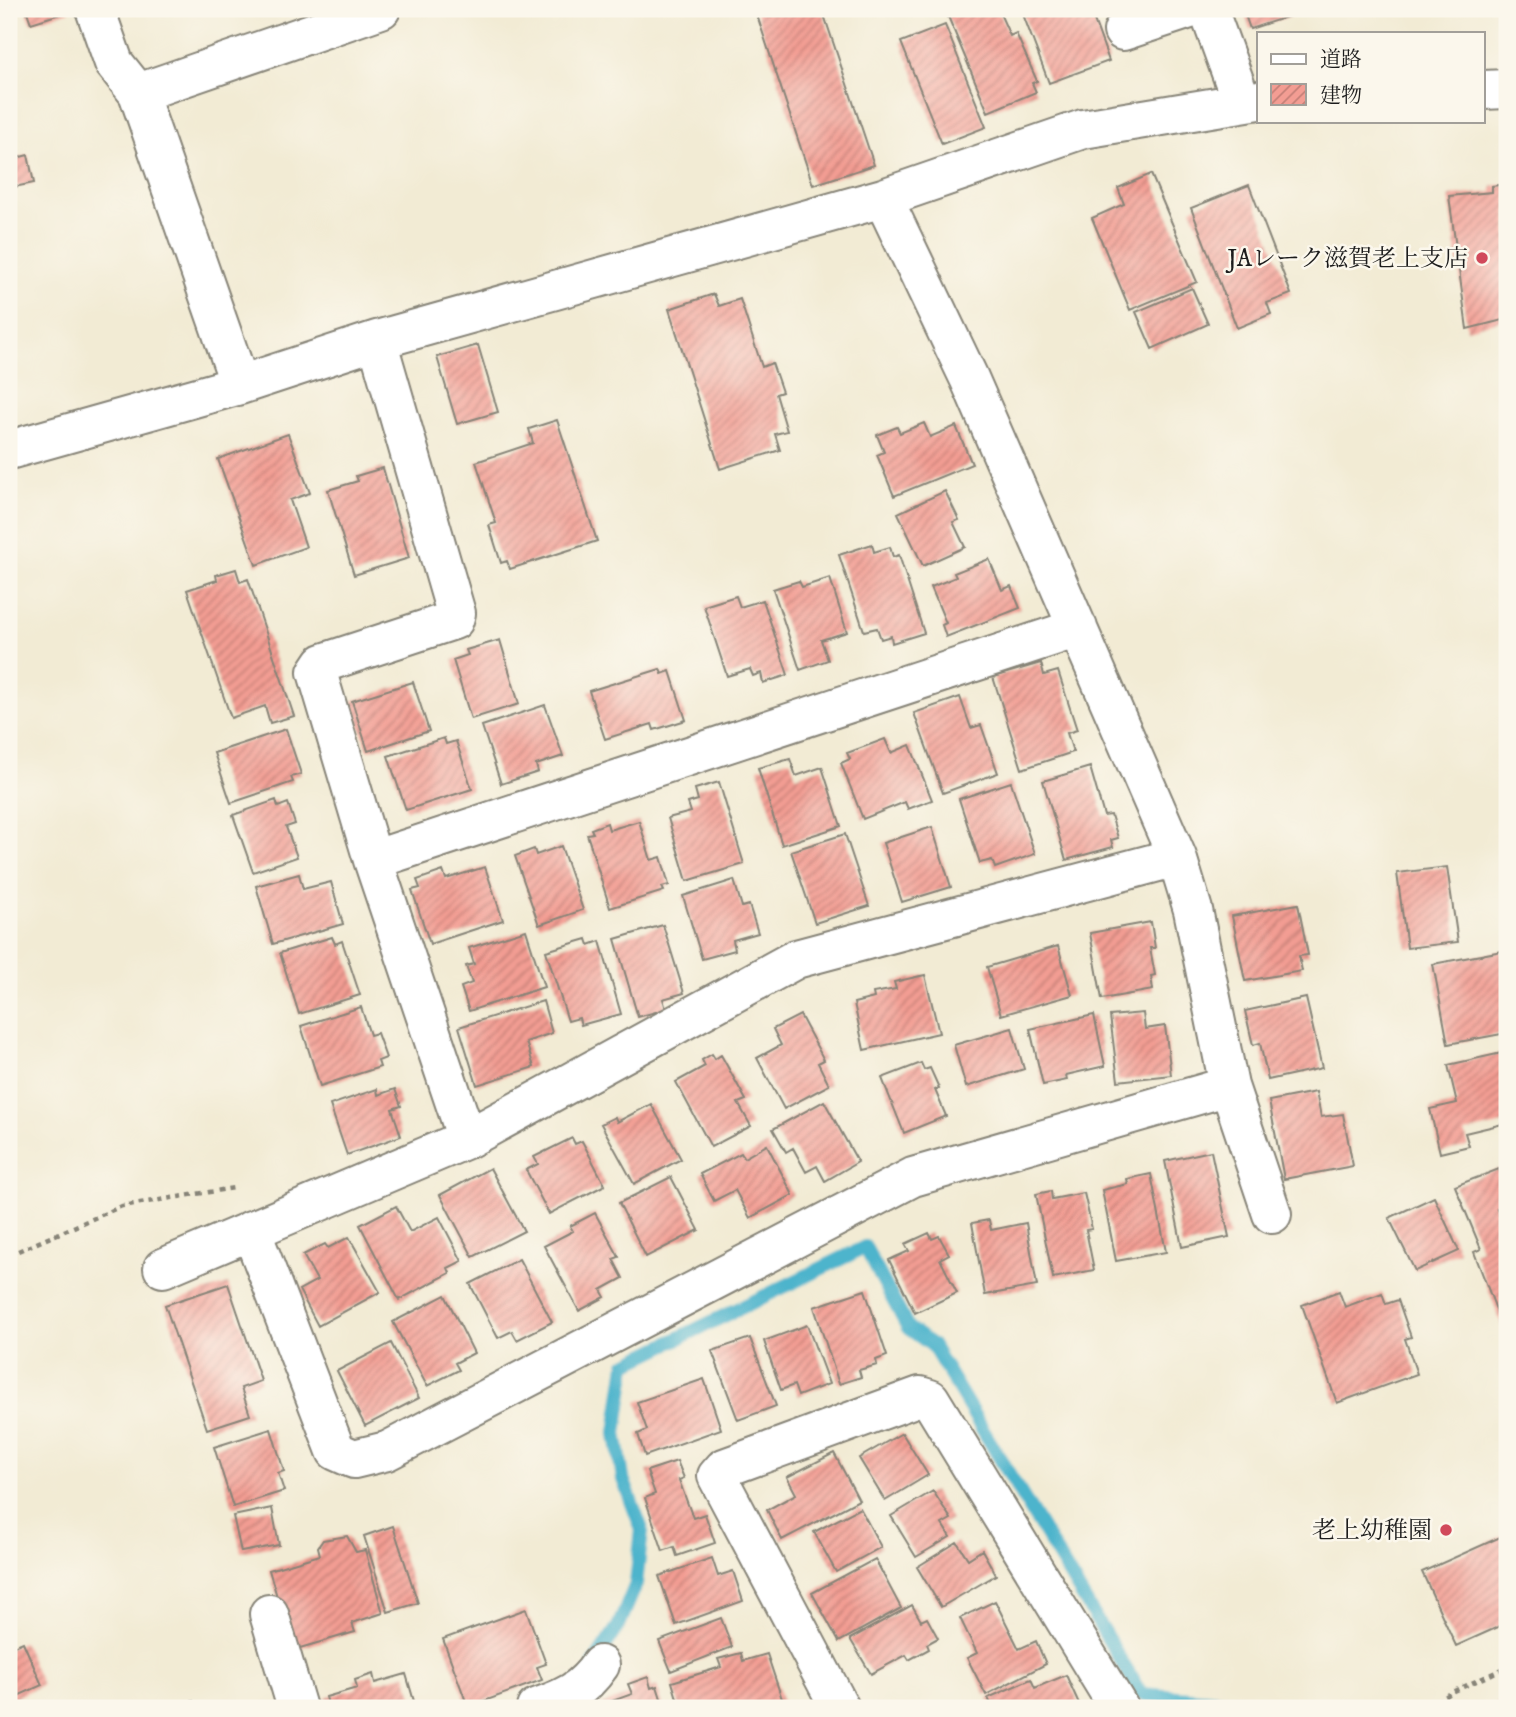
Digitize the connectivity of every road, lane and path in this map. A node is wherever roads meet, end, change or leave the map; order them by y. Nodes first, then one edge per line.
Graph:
1 (95, 9) edge
2 (381, 9) edge
3 (1190, 9) edge
4 (1208, 9) edge
5 (1124, 31) dead end
6 (1507, 89) edge
7 (1484, 90) edge
8 (138, 93) junction
9 (1250, 100) edge
10 (883, 198) junction
11 (377, 340) junction
12 (240, 385) junction
13 (9, 450) edge
14 (1078, 628) junction
15 (1177, 857) junction
16 (373, 860) junction
17 (1229, 1086) junction
18 (467, 1139) junction
19 (245, 1186) dead end
20 (1272, 1214) dead end
21 (251, 1230) junction
22 (9, 1255) edge
23 (163, 1268) dead end
24 (269, 1614) dead end
25 (600, 1665) dead end
26 (1507, 1667) edge
27 (297, 1708) edge
28 (536, 1708) edge
29 (840, 1708) edge
30 (1119, 1708) edge
31 (1429, 1708) edge

1 - 8 street
2 - 8 street
3 - 5 street
4 - 9 street
6 - 7 street
8 - 12 street
9 - 10 street
10 - 11 street
10 - 14 street
11 - 12 street
11 - 16 street
12 - 13 street
14 - 15 street
14 - 16 street
15 - 17 street
15 - 18 street
16 - 18 street
17 - 20 street
17 - 21 street
18 - 21 street
19 - 22 path
21 - 23 street
24 - 27 street
25 - 28 street
26 - 31 path
29 - 30 street

